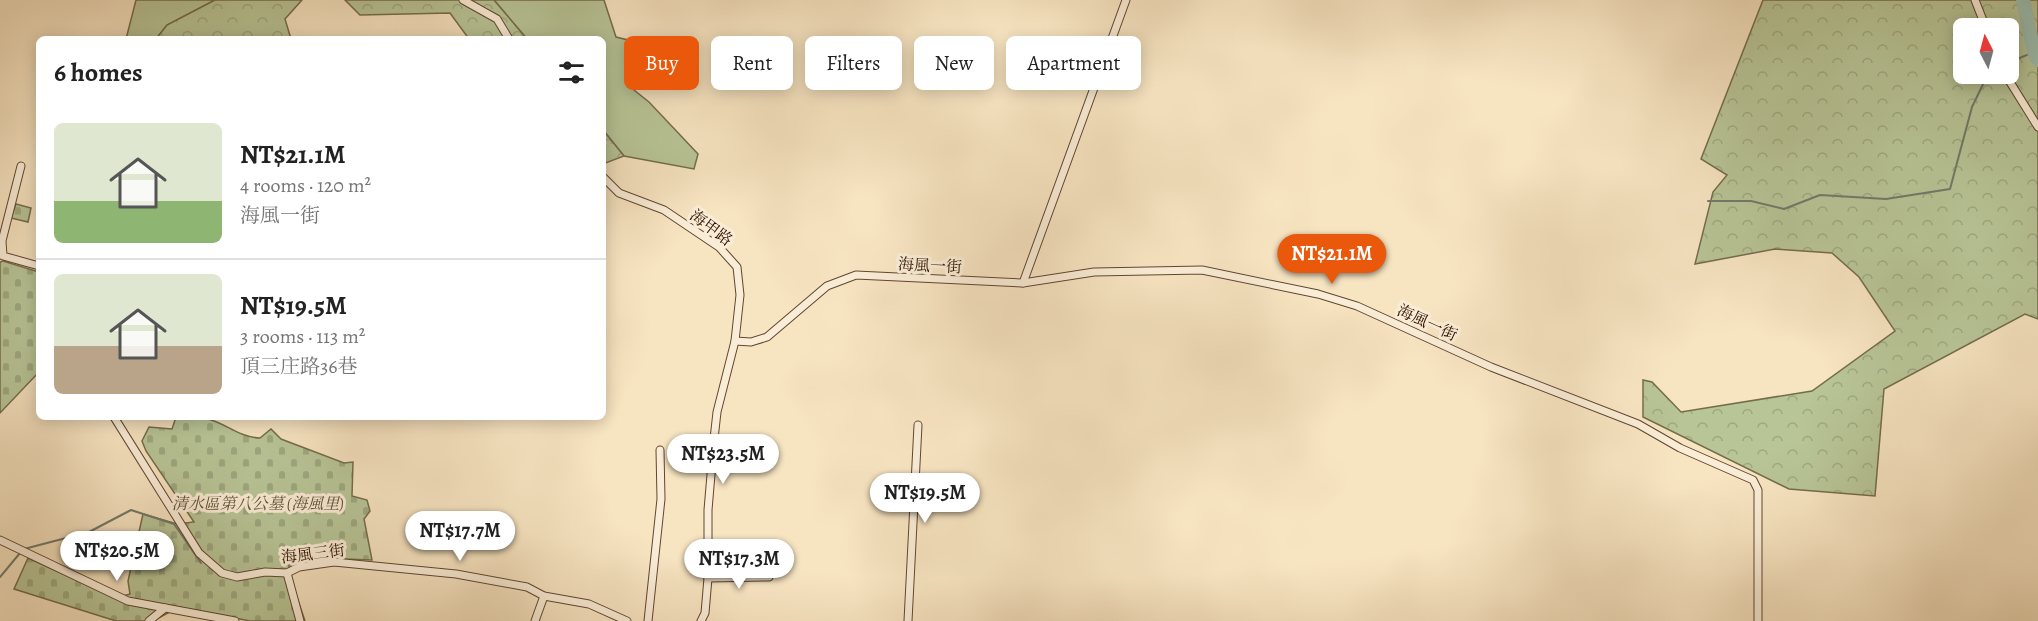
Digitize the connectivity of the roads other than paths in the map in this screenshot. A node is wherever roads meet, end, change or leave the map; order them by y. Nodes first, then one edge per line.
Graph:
1 (463, 0) edge
2 (1126, 0) edge
3 (1975, 0) edge
4 (1982, 18) edge
5 (507, 36) edge
6 (2012, 84) edge
7 (2038, 127) edge
8 (21, 166) dead end
9 (606, 180) edge
10 (36, 265) edge
11 (1023, 283) junction
12 (735, 341) junction
13 (116, 420) edge
14 (918, 425) dead end
15 (660, 450) dead end
16 (0, 540) edge
17 (286, 573) junction
18 (769, 577) dead end
19 (708, 578) junction
20 (544, 596) junction
21 (165, 608) junction
22 (149, 621) edge
23 (235, 621) edge
24 (300, 621) edge
25 (535, 621) edge
26 (626, 621) edge
27 (648, 621) edge
28 (701, 621) edge
29 (908, 621) edge
30 (1758, 621) edge

1 - 5 street
2 - 11 street
3 - 4 street
6 - 7 street
8 - 10 street
9 - 12 street, 海甲路
11 - 12 street, 海風一街
11 - 30 street, 海風一街
12 - 19 street
13 - 17 street, 海風三街
14 - 29 street
15 - 27 street
16 - 21 street
17 - 20 street, 海風三街
17 - 24 street
18 - 19 street
19 - 28 street
20 - 25 street
20 - 26 street, 海風三街
21 - 22 street
21 - 23 street

